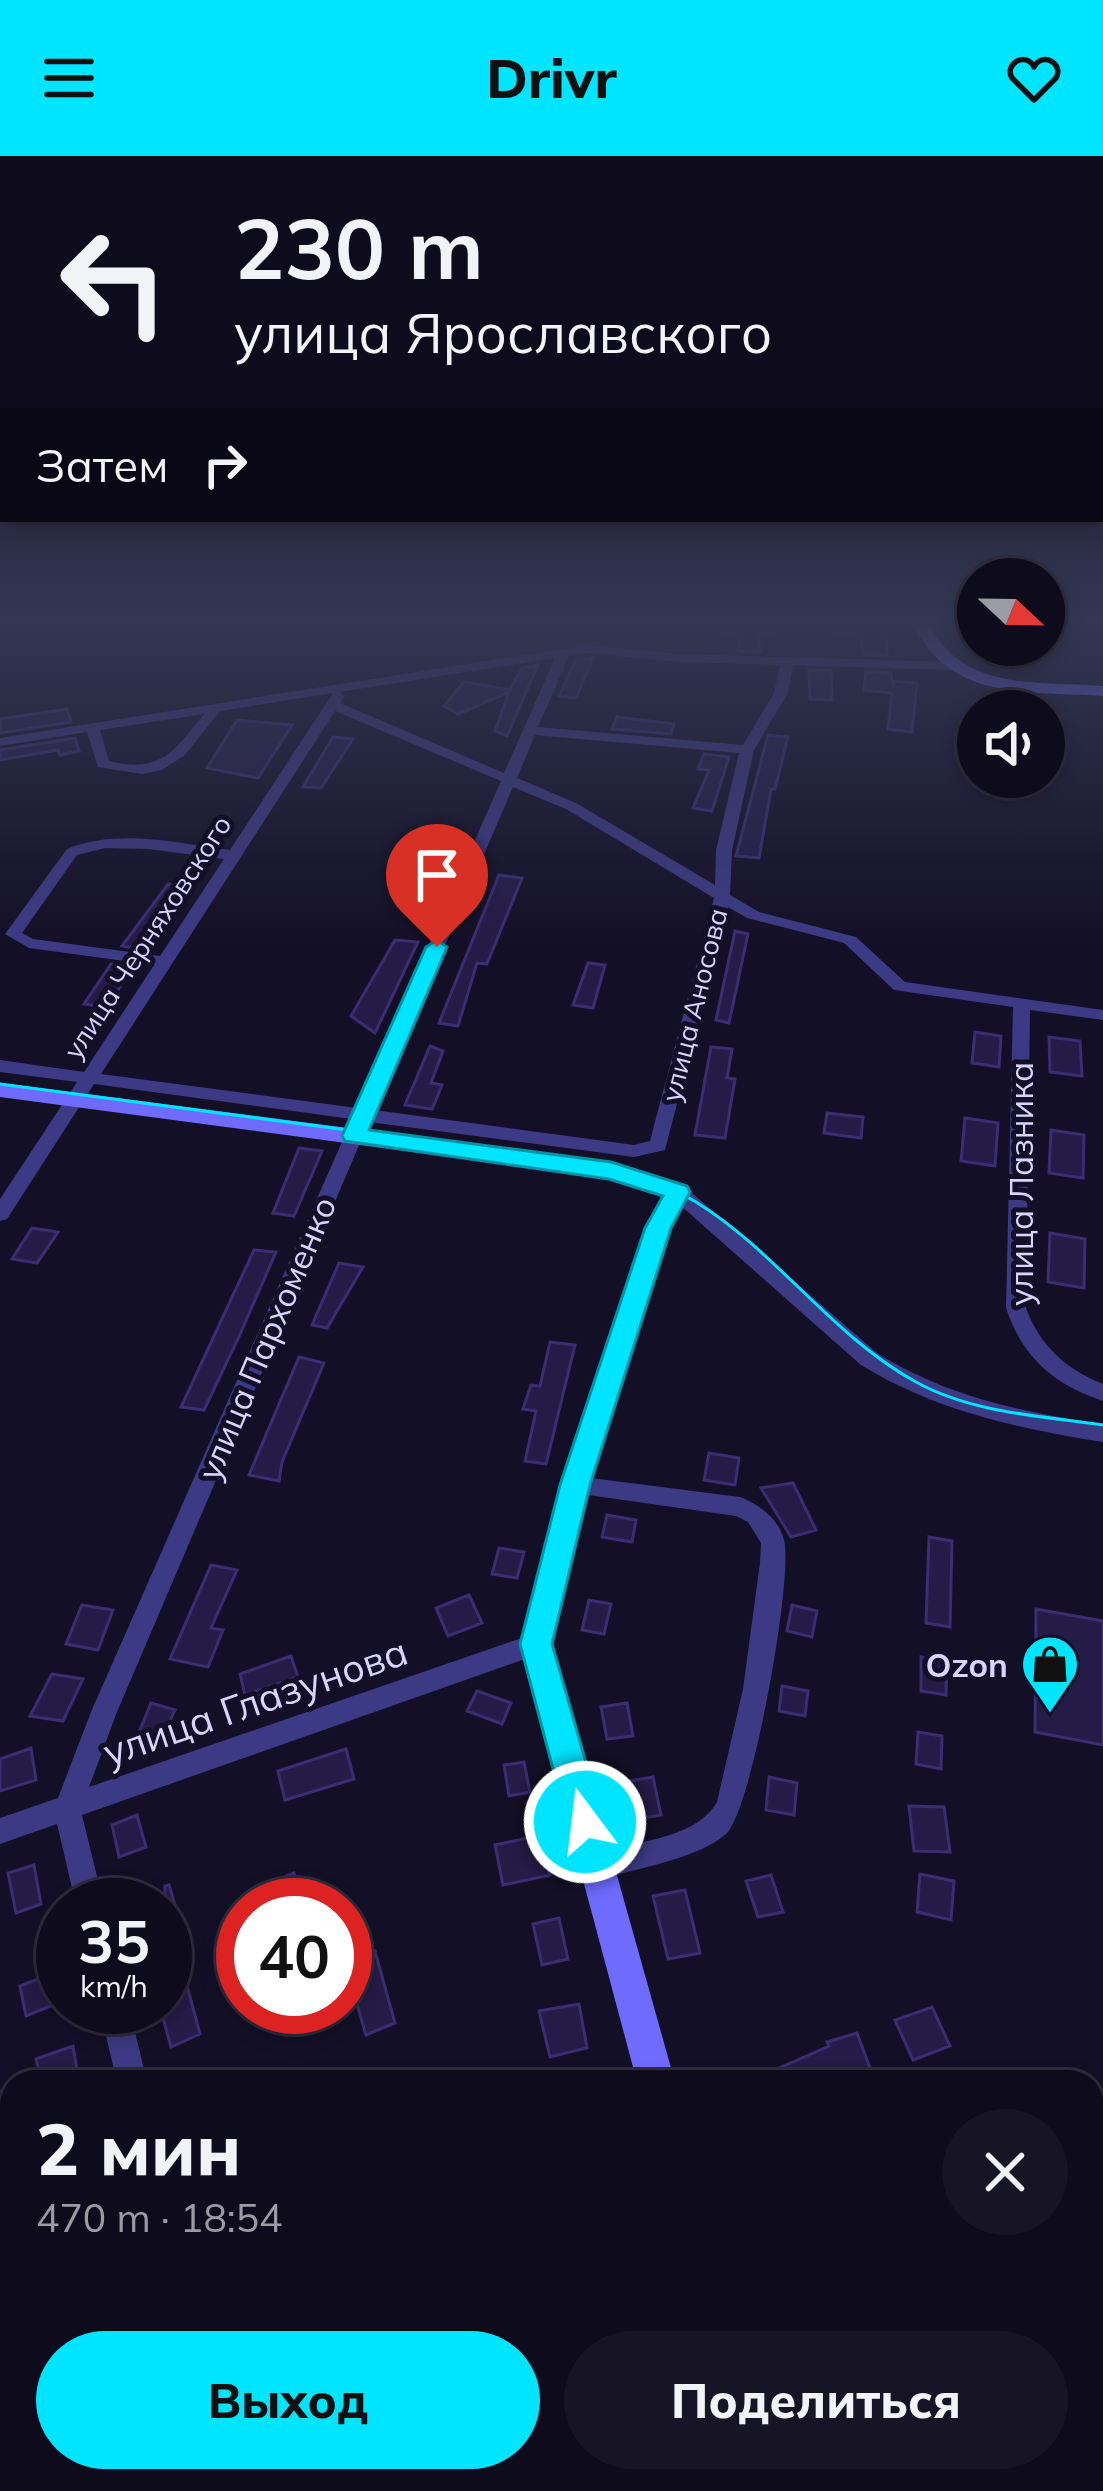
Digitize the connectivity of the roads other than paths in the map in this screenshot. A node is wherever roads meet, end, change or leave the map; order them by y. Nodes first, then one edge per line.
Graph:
1 (100, 727) edge
2 (200, 727) edge
3 (318, 727) edge
4 (398, 727) edge
5 (529, 727) edge
6 (761, 727) edge
7 (93, 728) junction
8 (528, 730) junction
9 (0, 742) edge
10 (747, 750) junction
11 (510, 780) junction
12 (232, 855) junction
13 (722, 900) junction
14 (166, 962) junction
15 (1022, 1004) junction
16 (1103, 1015) edge
17 (0, 1066) edge
18 (88, 1077) junction
19 (0, 1090) edge
20 (73, 1100) junction
21 (359, 1125) junction
22 (678, 1192) junction
23 (0, 1214) edge
24 (1103, 1393) edge
25 (1103, 1433) edge
26 (575, 1485) junction
27 (536, 1644) junction
28 (67, 1809) junction
29 (0, 1831) edge
30 (597, 1866) junction
31 (84, 1878) edge
32 (120, 2034) edge
33 (129, 2070) edge
34 (653, 2070) edge

1 - 7 street
2 - 7 street
3 - 12 street, улица Черняховского
4 - 11 street
5 - 8 street, улица Пархоменко
6 - 10 street, улица Аносова
7 - 9 street
8 - 10 street
8 - 11 street, улица Пархоменко
10 - 13 street, улица Аносова
11 - 13 street
11 - 21 street, улица Пархоменко
12 - 14 street, улица Черняховского
12 - 14 street
13 - 15 street
13 - 21 street, улица Аносова
14 - 18 street, улица Черняховского
15 - 16 street
15 - 24 street, улица Лазника
17 - 18 street
18 - 20 street, улица Черняховского
18 - 21 street
19 - 20 street
20 - 21 street
20 - 23 street, улица Черняховского
21 - 22 street
21 - 28 street, улица Пархоменко
22 - 25 street
22 - 26 street
26 - 27 street
26 - 30 street
27 - 28 street, улица Глазунова
27 - 30 street
28 - 29 street, улица Глазунова
28 - 31 street
30 - 34 street
32 - 33 street

